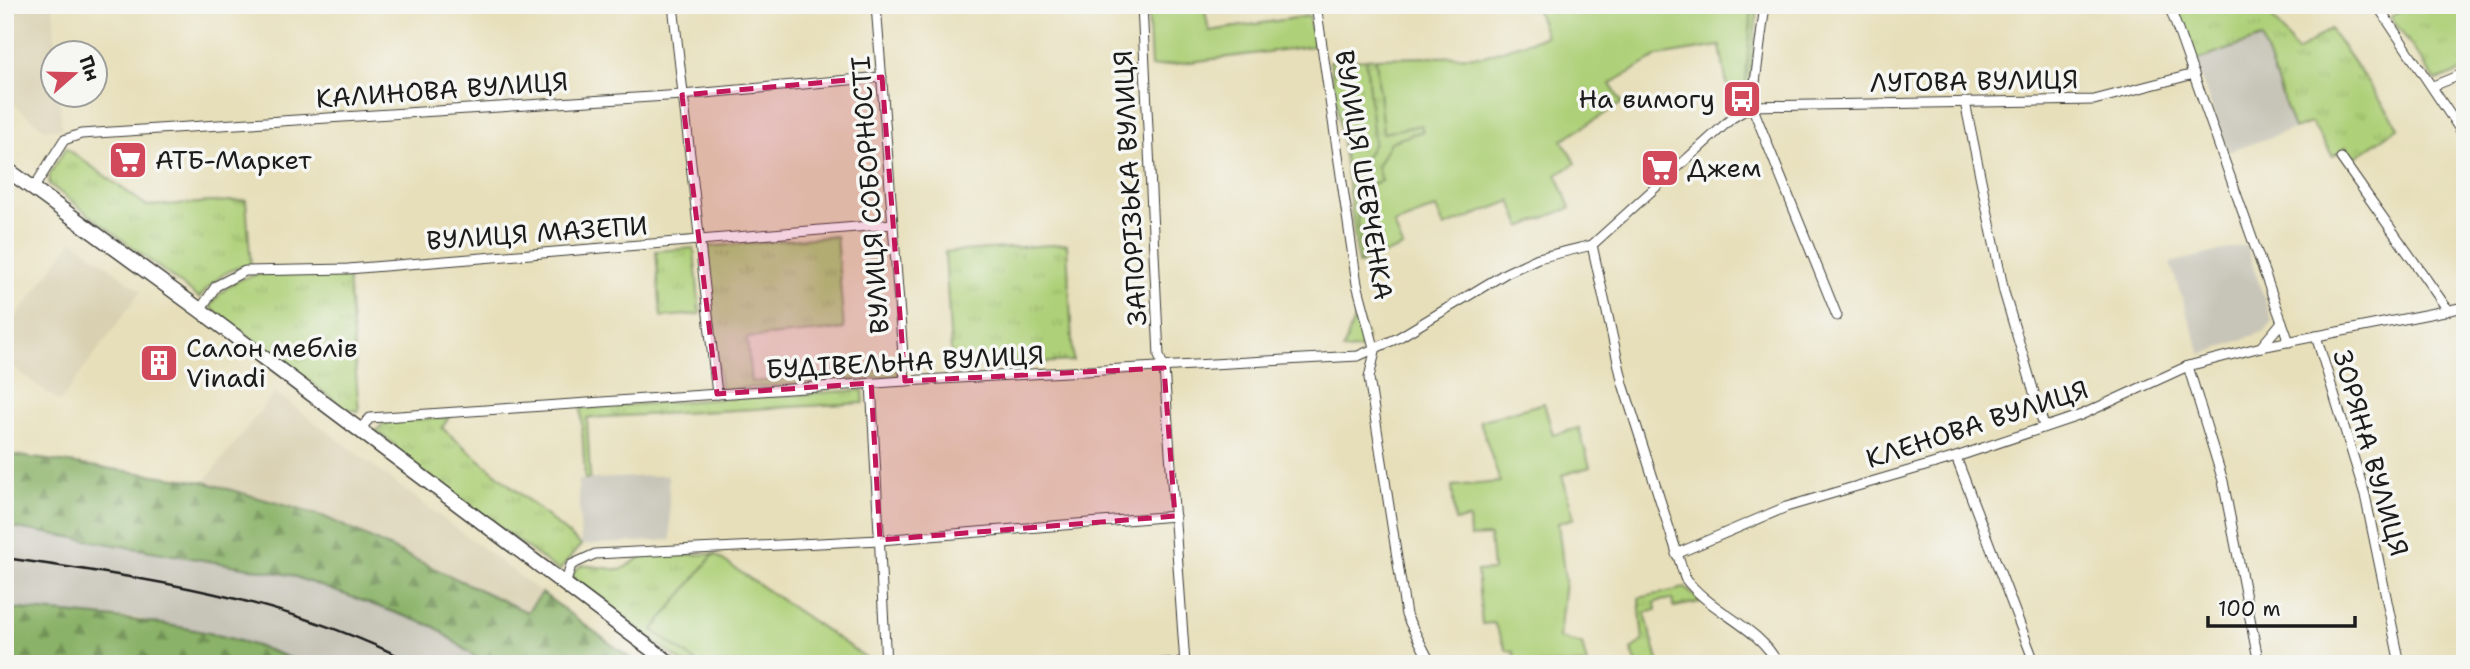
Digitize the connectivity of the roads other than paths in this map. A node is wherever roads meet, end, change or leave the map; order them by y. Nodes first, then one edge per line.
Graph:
1 (673, 5) edge
2 (876, 5) edge
3 (1142, 5) edge
4 (1316, 5) edge
5 (1765, 5) edge
6 (2169, 5) edge
7 (2377, 5) edge
8 (2465, 73) edge
9 (2194, 74) junction
10 (882, 77) junction
11 (2433, 86) junction
12 (682, 95) junction
13 (1965, 102) junction
14 (1752, 106) junction
15 (2465, 137) edge
16 (2341, 158) dead end
17 (5, 169) edge
18 (33, 189) junction
19 (893, 224) junction
20 (699, 242) junction
21 (1592, 245) junction
22 (2465, 307) edge
23 (200, 310) junction
24 (2448, 310) junction
25 (1837, 316) dead end
26 (2282, 323) junction
27 (2316, 336) junction
28 (2289, 342) junction
29 (2261, 347) junction
30 (1375, 351) junction
31 (2188, 366) junction
32 (1164, 368) junction
33 (905, 381) junction
34 (871, 383) junction
35 (717, 394) junction
36 (2044, 426) junction
37 (359, 430) junction
38 (1956, 457) junction
39 (1175, 516) junction
40 (880, 540) junction
41 (1676, 554) junction
42 (565, 586) junction
43 (1185, 663) edge
44 (671, 664) edge
45 (886, 664) edge
46 (1148, 664) edge
47 (1432, 664) edge
48 (1779, 664) edge
49 (2035, 664) edge
50 (2259, 664) edge
51 (2400, 664) edge

1 - 12 street
2 - 10 street, ВУЛИЦЯ СОБОРНОСТІ
3 - 32 street, ЗАПОРІЗЬКА ВУЛИЦЯ
4 - 30 street, ВУЛИЦЯ ШЕВЧЕНКА
5 - 14 street
6 - 9 street
7 - 11 street
8 - 11 street
9 - 13 street, ЛУГОВА ВУЛИЦЯ
9 - 26 street
10 - 12 street, КАЛИНОВА ВУЛИЦЯ
10 - 19 street, ВУЛИЦЯ СОБОРНОСТІ
11 - 15 street
12 - 18 street, КАЛИНОВА ВУЛИЦЯ
12 - 20 street
13 - 14 street, ЛУГОВА ВУЛИЦЯ
13 - 36 street
14 - 21 street
14 - 25 street
16 - 24 street
17 - 18 main road
18 - 23 main road
19 - 20 street, ВУЛИЦЯ МАЗЕПИ
19 - 33 street, ВУЛИЦЯ СОБОРНОСТІ
20 - 23 street, ВУЛИЦЯ МАЗЕПИ
20 - 35 street
21 - 30 street
21 - 41 street
22 - 24 street, КЛЕНОВА ВУЛИЦЯ
23 - 37 main road
24 - 27 street, КЛЕНОВА ВУЛИЦЯ
26 - 28 street
26 - 29 street
27 - 28 street, КЛЕНОВА ВУЛИЦЯ
27 - 51 street, ЗОРЯНА ВУЛИЦЯ
28 - 29 street, КЛЕНОВА ВУЛИЦЯ
29 - 31 street, КЛЕНОВА ВУЛИЦЯ
30 - 32 street, БУДІВЕЛЬНА ВУЛИЦЯ
30 - 47 street
31 - 36 street, КЛЕНОВА ВУЛИЦЯ
31 - 50 street
32 - 33 street, БУДІВЕЛЬНА ВУЛИЦЯ
32 - 39 street
33 - 34 street, БУДІВЕЛЬНА ВУЛИЦЯ
34 - 35 street, БУДІВЕЛЬНА ВУЛИЦЯ
34 - 40 street
35 - 37 street, БУДІВЕЛЬНА ВУЛИЦЯ
36 - 38 street, КЛЕНОВА ВУЛИЦЯ
37 - 42 main road
38 - 41 street, КЛЕНОВА ВУЛИЦЯ
38 - 49 street
39 - 40 street
39 - 43 street
40 - 42 street
40 - 45 street
41 - 48 street
42 - 44 main road
43 - 46 street

